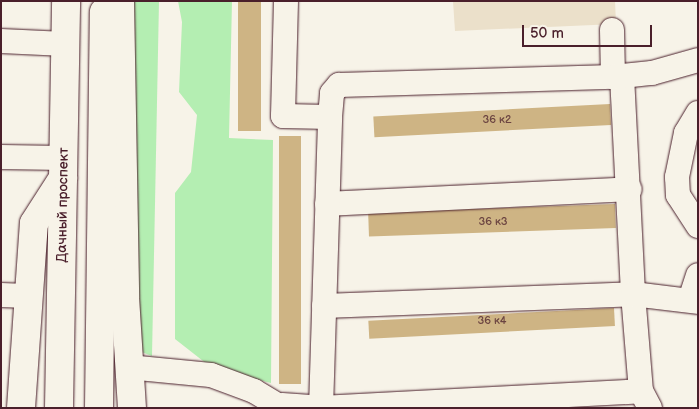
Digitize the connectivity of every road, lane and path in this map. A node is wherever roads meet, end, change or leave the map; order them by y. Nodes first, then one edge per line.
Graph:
1 (66, 1) edge
2 (104, 1) edge
3 (120, 1) edge
4 (286, 1) edge
5 (612, 30) dead end
6 (1, 41) edge
7 (65, 44) junction
8 (698, 60) edge
9 (618, 76) junction
10 (698, 113) edge
11 (330, 117) junction
12 (1, 157) edge
13 (63, 168) junction
14 (630, 189) junction
15 (327, 204) junction
16 (698, 226) edge
17 (698, 275) edge
18 (633, 294) junction
19 (14, 295) edge
20 (694, 301) edge
21 (324, 306) junction
22 (128, 367) junction
23 (646, 399) edge
24 (289, 407) edge
25 (22, 408) edge
26 (60, 408) edge
27 (99, 408) edge
28 (132, 408) edge
29 (321, 408) edge

1 - 7 main road, Дачный проспект
2 - 27 main road
3 - 22 main road
4 - 11 lane
5 - 9 lane
6 - 7 lane
7 - 13 main road, Дачный проспект
8 - 9 lane
9 - 11 lane
9 - 14 lane
10 - 16 lane
11 - 15 lane
12 - 13 lane
13 - 19 main road
13 - 26 main road, Дачный проспект
14 - 15 lane
14 - 18 lane
15 - 21 lane
17 - 20 lane
18 - 20 lane
18 - 21 lane
18 - 23 lane
19 - 25 main road
21 - 29 lane
22 - 24 lane
22 - 28 main road
23 - 29 lane
24 - 29 lane

